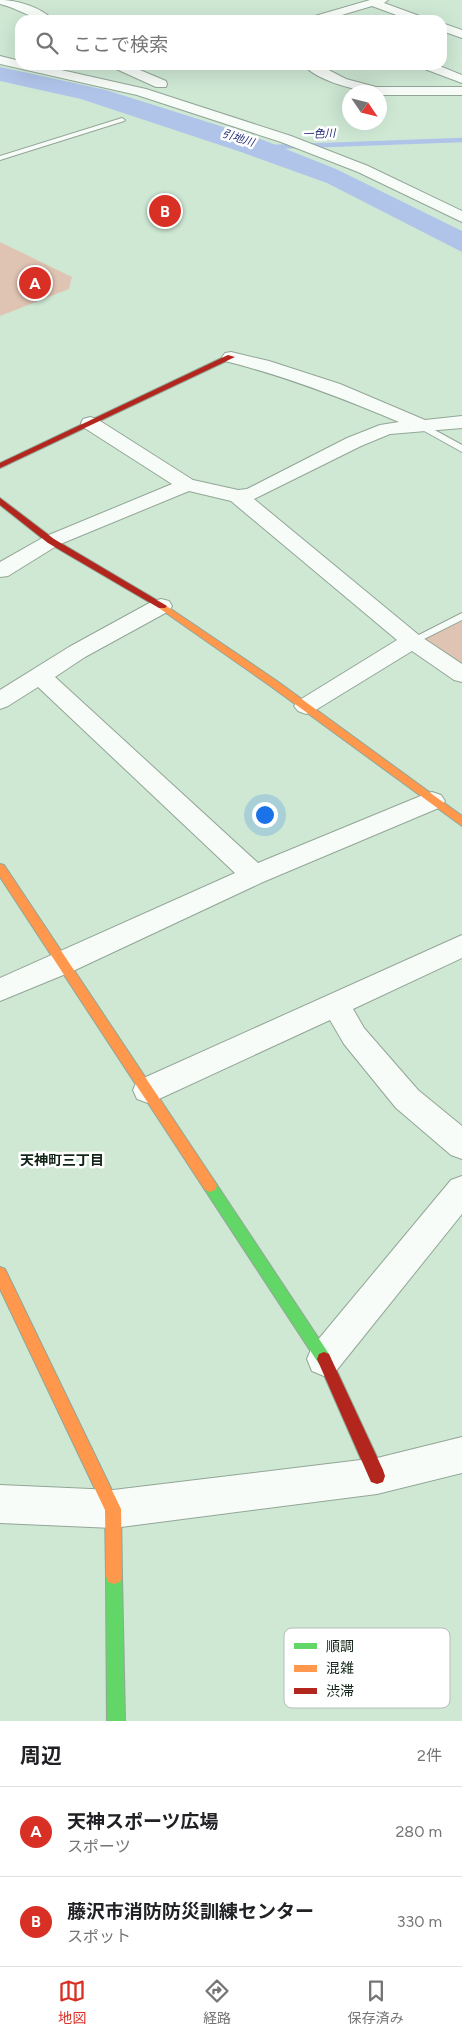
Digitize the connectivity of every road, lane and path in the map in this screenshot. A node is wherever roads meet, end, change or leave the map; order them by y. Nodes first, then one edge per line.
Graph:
1 (0, 0) edge
2 (378, 2) edge
3 (37, 15) edge
4 (330, 15) edge
5 (409, 15) edge
6 (447, 29) edge
7 (462, 34) edge
8 (0, 60) edge
9 (15, 63) edge
10 (47, 70) edge
11 (129, 70) edge
12 (319, 70) edge
13 (439, 70) edge
14 (462, 79) edge
15 (462, 91) edge
16 (225, 119) junction
17 (122, 120) dead end
18 (0, 158) edge
19 (462, 218) edge
20 (231, 357) joint
21 (462, 422) edge
22 (90, 423) junction
23 (420, 425) junction
24 (462, 449) edge
25 (0, 466) edge
26 (187, 485) junction
27 (238, 496) junction
28 (0, 501) edge
29 (51, 541) junction
30 (0, 570) edge
31 (161, 606) junction
32 (462, 616) edge
33 (412, 641) junction
34 (39, 675) junction
35 (462, 675) edge
36 (0, 701) edge
37 (306, 706) junction
38 (432, 801) junction
39 (462, 822) edge
40 (0, 868) edge
41 (254, 875) junction
42 (462, 946) edge
43 (63, 963) junction
44 (0, 990) edge
45 (336, 1005) junction
46 (148, 1090) junction
47 (462, 1145) edge
48 (462, 1190) edge
49 (0, 1274) edge
50 (324, 1359) junction
51 (462, 1455) edge
52 (377, 1476) junction
53 (0, 1504) edge
54 (113, 1509) junction
55 (116, 1721) edge

1 - 3 street
2 - 4 street
2 - 5 street
6 - 7 street
8 - 9 street
10 - 16 street
11 - 16 street
12 - 15 street
13 - 14 street
16 - 19 street
17 - 18 lane
20 - 22 street
20 - 23 street
21 - 23 street
22 - 25 street
22 - 26 street
23 - 24 lane
23 - 27 street
26 - 27 street
26 - 29 street
27 - 33 street
28 - 29 street
29 - 30 street
29 - 31 street
31 - 34 street
31 - 37 street
32 - 33 lane
33 - 35 street
33 - 37 street
34 - 36 street
34 - 41 street
37 - 38 street
38 - 39 street
38 - 41 street
40 - 43 street
41 - 43 street
42 - 45 street
43 - 44 street
43 - 46 street
45 - 46 street
45 - 47 street
46 - 50 street
48 - 50 street
49 - 54 street
50 - 52 street
51 - 52 street
52 - 54 street
53 - 54 street
54 - 55 street

